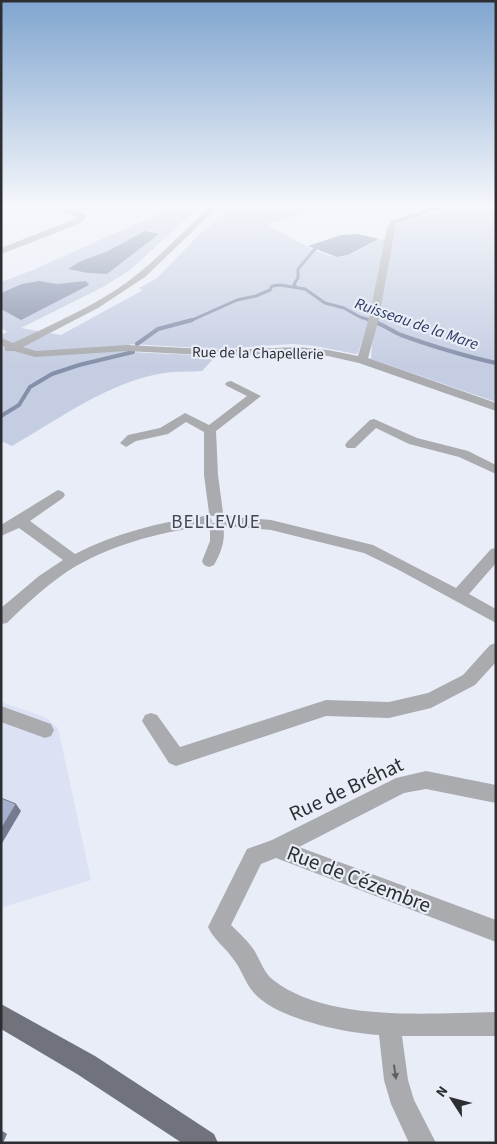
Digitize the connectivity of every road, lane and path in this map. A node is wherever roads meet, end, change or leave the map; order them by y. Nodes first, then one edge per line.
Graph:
1 (157, 260) edge
2 (384, 260) edge
3 (1, 341) edge
4 (14, 347) junction
5 (1, 353) edge
6 (362, 360) junction
7 (232, 384) dead end
8 (496, 407) edge
9 (210, 430) junction
10 (126, 443) dead end
11 (350, 445) dead end
12 (496, 470) edge
13 (58, 495) dead end
14 (20, 521) junction
15 (216, 521) junction
16 (1, 531) edge
17 (496, 553) edge
18 (73, 561) junction
19 (209, 561) dead end
20 (458, 596) junction
21 (496, 617) edge
22 (1, 618) edge
23 (496, 650) edge
24 (1, 714) edge
25 (151, 721) dead end
26 (45, 730) dead end
27 (496, 794) edge
28 (276, 848) junction
29 (496, 931) edge
30 (1, 1016) edge
31 (389, 1023) junction
32 (496, 1024) edge
33 (206, 1143) edge
34 (424, 1143) edge

1 - 4 street
2 - 6 street
3 - 4 street, Rue de la Chapellerie
4 - 5 street
4 - 6 street, Rue de la Chapellerie
6 - 8 street, Rue de la Chapellerie
7 - 9 street
9 - 10 street
9 - 15 street
11 - 12 street
13 - 14 street
14 - 16 street
14 - 18 street
15 - 18 street
15 - 19 street
15 - 20 street
17 - 20 street
18 - 22 street
20 - 21 street
23 - 25 street
24 - 26 street
27 - 28 street, Rue de Bréhat
28 - 29 street, Rue de Cézembre
28 - 31 street, Rue de Cézembre
30 - 33 main road
31 - 32 street, Rue de Cézembre
31 -> 34 street

